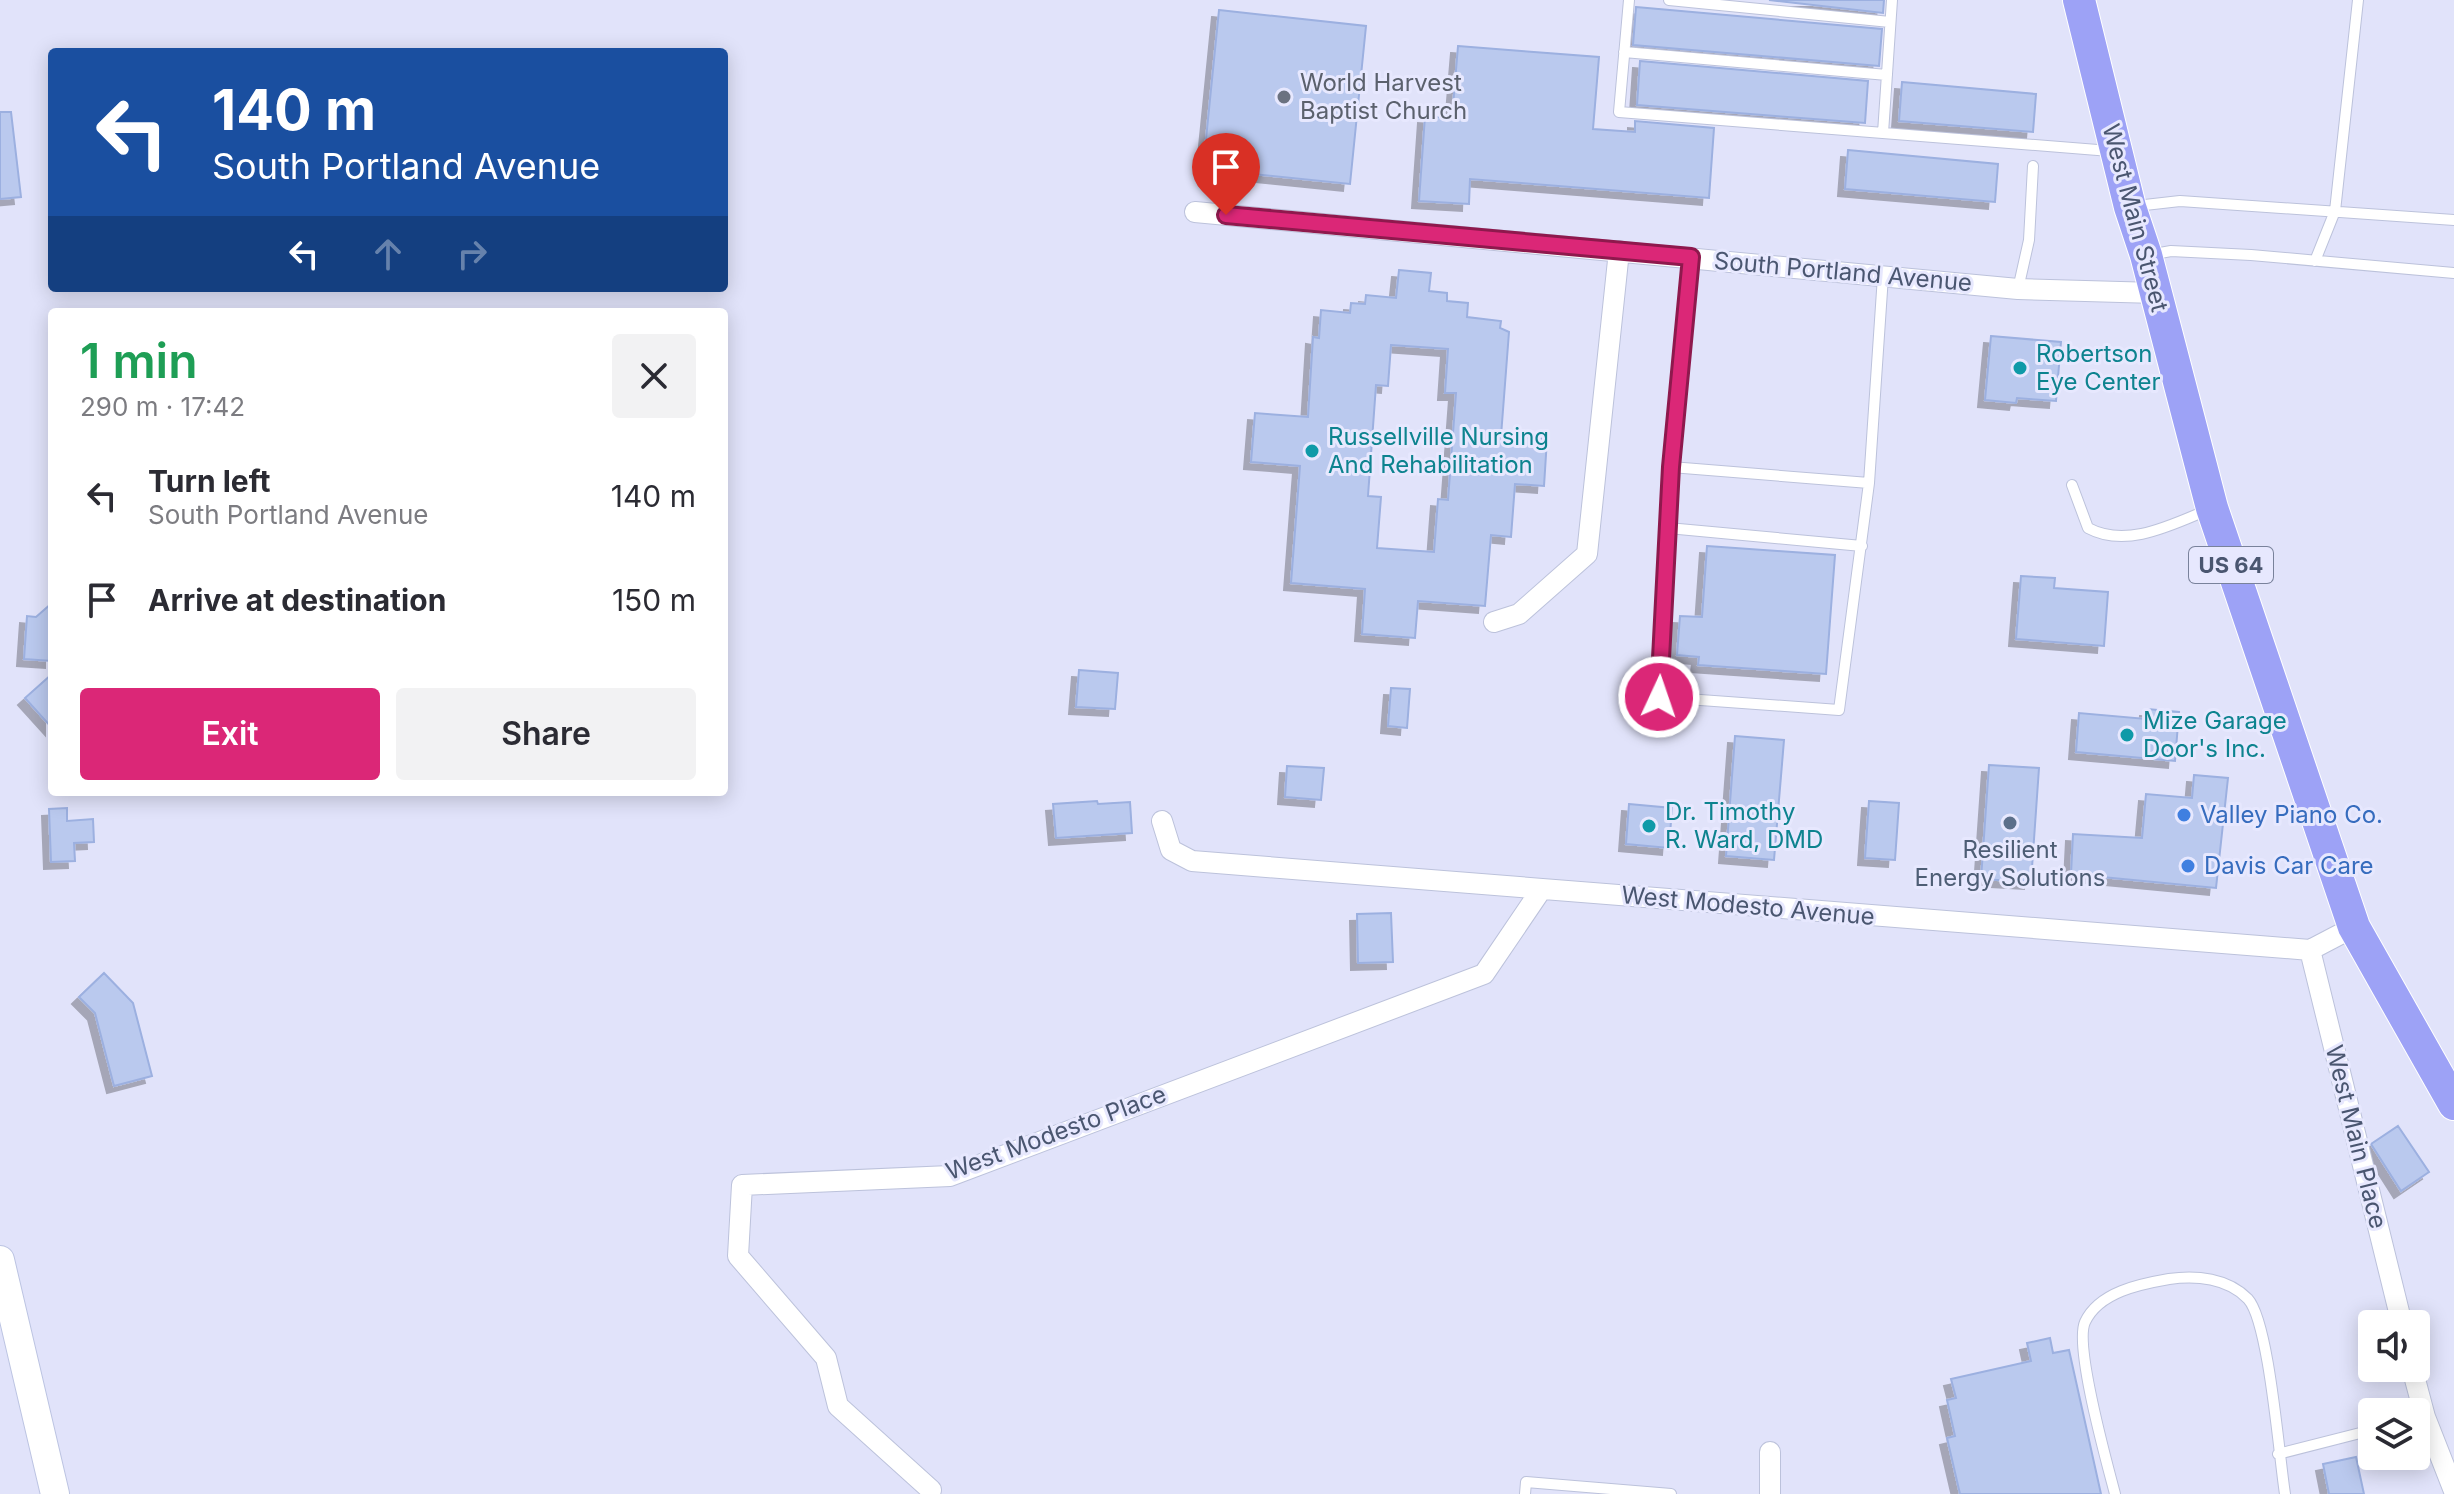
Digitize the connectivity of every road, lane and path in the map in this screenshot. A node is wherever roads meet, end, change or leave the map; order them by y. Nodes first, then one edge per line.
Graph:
1 (1629, 0) edge
2 (1669, 0) edge
3 (1892, 0) edge
4 (2079, 0) edge
5 (2358, 0) edge
6 (1890, 22) junction
7 (1624, 52) junction
8 (1887, 75) junction
9 (1883, 133) junction
10 (2116, 152) junction
11 (2033, 166) dead end
12 (2130, 207) junction
13 (2335, 211) junction
14 (1195, 212) dead end
15 (2454, 220) edge
16 (1619, 251) junction
17 (2146, 255) junction
18 (1691, 257) junction
19 (2315, 261) junction
20 (2454, 273) edge
21 (1884, 274) junction
22 (2018, 289) junction
23 (2156, 293) junction
24 (1671, 467) junction
25 (1869, 483) junction
26 (2072, 485) dead end
27 (2212, 508) junction
28 (1668, 528) junction
29 (1862, 546) junction
30 (1494, 622) dead end
31 (1162, 821) dead end
32 (1541, 890) junction
33 (2354, 927) junction
34 (2310, 950) junction
35 (2454, 1104) edge
36 (0, 1260) edge
37 (2399, 1310) edge
38 (2358, 1434) edge
39 (2430, 1439) edge
40 (1770, 1452) dead end
41 (2278, 1454) junction
42 (931, 1490) dead end
43 (2454, 1491) edge
44 (55, 1494) edge
45 (1525, 1494) edge
46 (1671, 1494) edge
47 (1770, 1494) edge
48 (2115, 1494) edge
49 (2285, 1494) edge

1 - 7 lane
2 - 6 lane
3 - 6 lane
4 - 10 main road, West Main Street / US 64
5 - 13 lane
6 - 8 lane
7 - 8 lane
7 - 9 lane
8 - 9 lane
9 - 10 lane
10 - 12 main road, West Main Street / US 64
11 - 22 lane
12 - 13 lane
12 - 17 main road, West Main Street / US 64
13 - 15 lane
13 - 19 lane
14 - 16 street, South Portland Avenue
16 - 18 street, South Portland Avenue
16 - 30 street
17 - 19 lane
17 - 23 main road, West Main Street / US 64
18 - 21 street, South Portland Avenue
18 - 24 lane
19 - 20 lane
21 - 22 street, South Portland Avenue
21 - 25 lane
22 - 23 street, South Portland Avenue
23 - 27 main road, West Main Street / US 64
24 - 25 lane
24 - 28 lane
25 - 29 lane
26 - 27 lane
27 - 33 main road, West Main Street / US 64
28 - 29 lane
28 - 29 lane
31 - 32 street, West Modesto Avenue
32 - 34 street, West Modesto Avenue
32 - 42 street, West Modesto Place
33 - 34 street
33 - 35 main road, West Main Street / US 64
34 - 37 street, West Main Place
36 - 44 street
38 - 41 lane
39 - 43 street
40 - 47 street
41 - 48 lane
41 - 49 lane
45 - 46 lane

